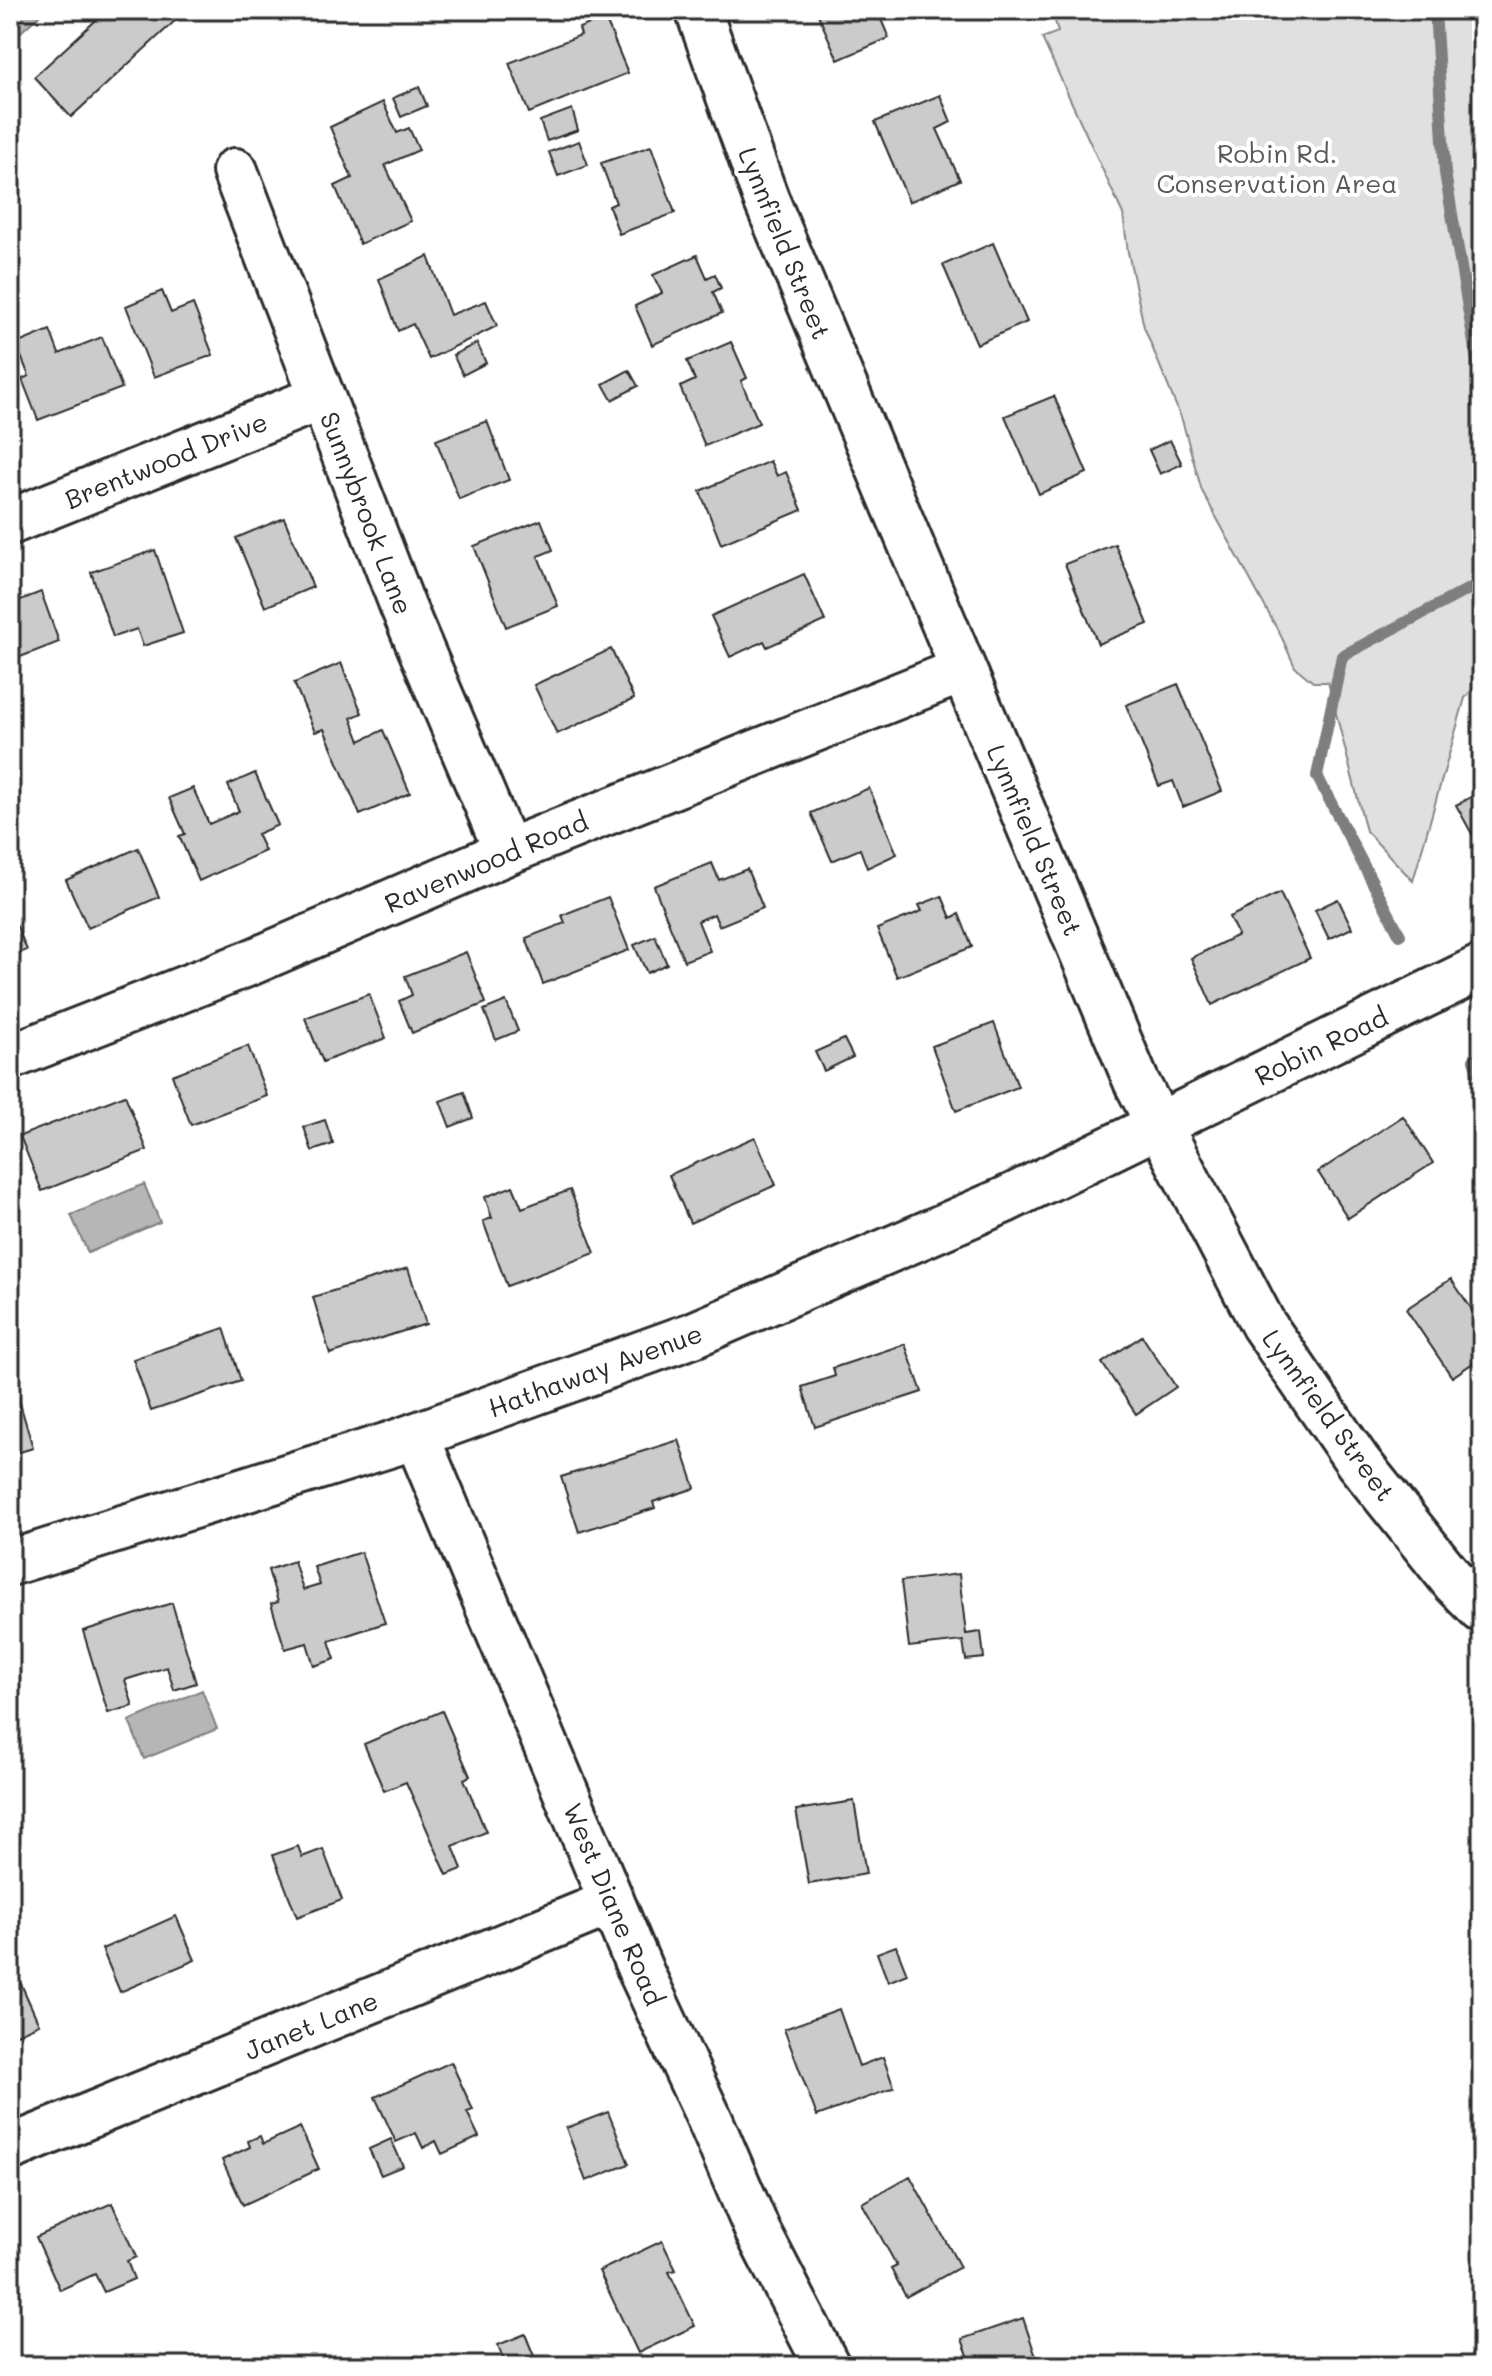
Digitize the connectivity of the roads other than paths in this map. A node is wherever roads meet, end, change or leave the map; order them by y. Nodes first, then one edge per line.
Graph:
1 (698, 10) edge
2 (235, 171) dead end
3 (322, 397) junction
4 (10, 522) edge
5 (963, 670) junction
6 (507, 852) junction
7 (1482, 967) edge
8 (10, 1057) edge
9 (1160, 1126) junction
10 (416, 1435) junction
11 (10, 1563) edge
12 (1482, 1610) edge
13 (612, 1902) junction
14 (10, 2148) edge
15 (827, 2366) edge

1 - 5 street, Lynnfield Street
2 - 3 street, Sunnybrook Lane
3 - 4 street, Brentwood Drive
3 - 6 street, Sunnybrook Lane
5 - 6 street, Ravenwood Road
5 - 9 street, Lynnfield Street
6 - 8 street, Ravenwood Road
7 - 9 street, Robin Road
9 - 10 street, Hathaway Avenue
9 - 12 street, Lynnfield Street
10 - 11 street, Hathaway Avenue
10 - 13 street, West Diane Road
13 - 14 street, Janet Lane
13 - 15 street, West Diane Road

